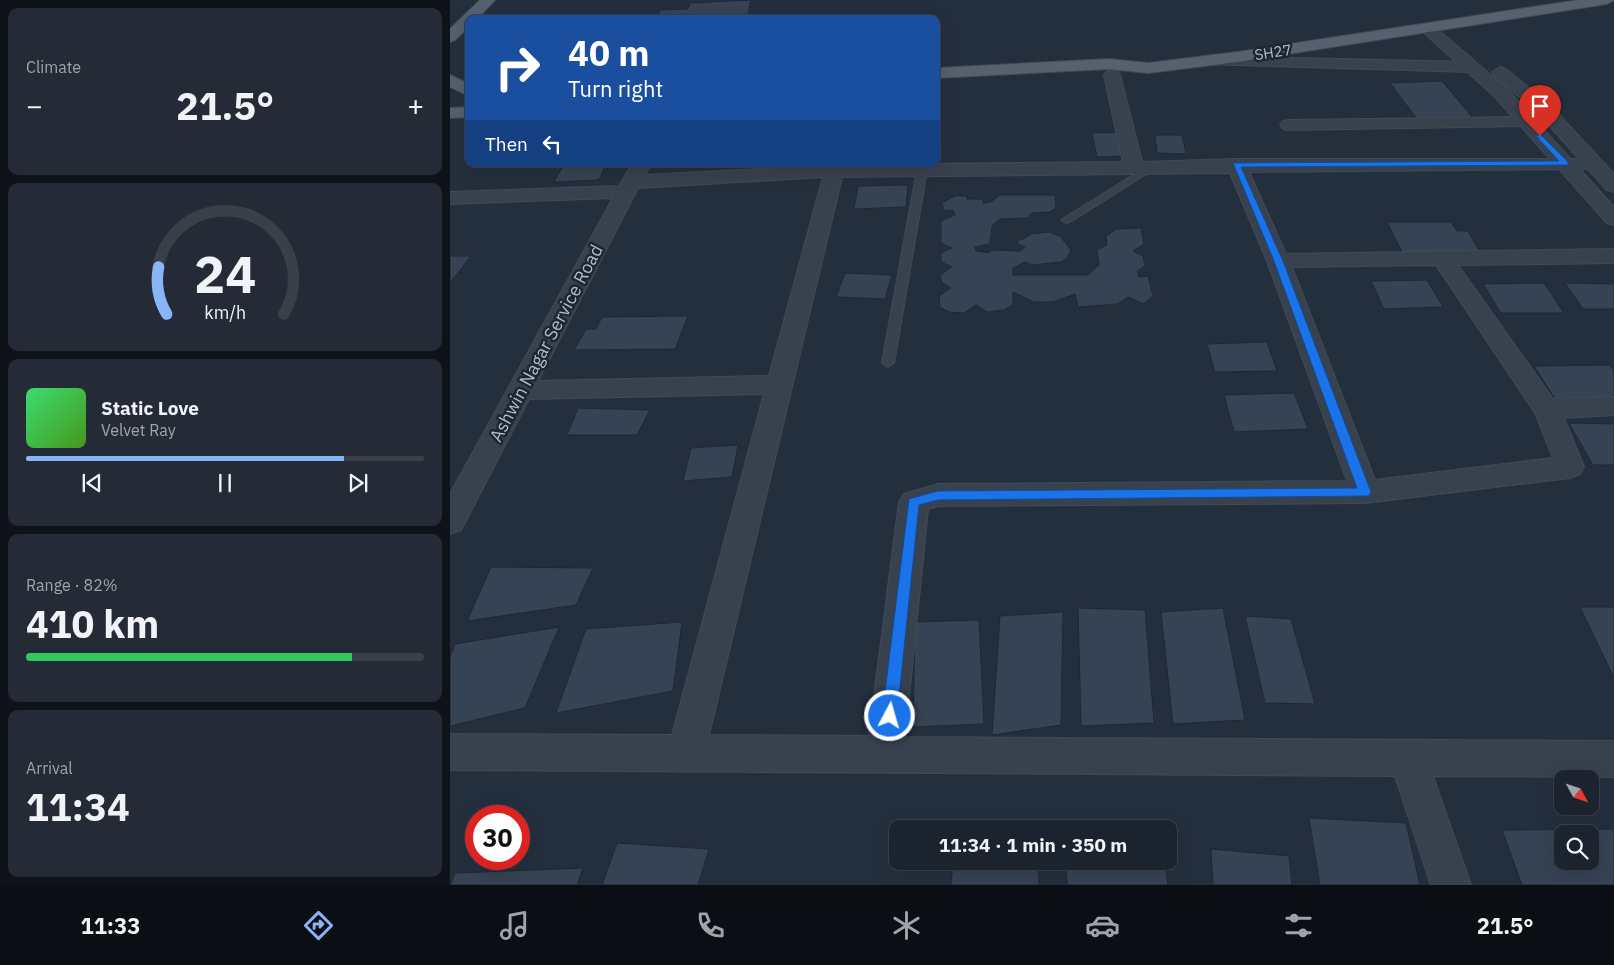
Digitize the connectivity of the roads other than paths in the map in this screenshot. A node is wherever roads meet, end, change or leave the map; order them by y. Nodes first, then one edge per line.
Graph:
1 (488, 0) edge
2 (1607, 0) edge
3 (473, 15) edge
4 (465, 22) edge
5 (1432, 26) junction
6 (450, 37) edge
7 (1207, 61) junction
8 (1471, 67) junction
9 (1148, 68) junction
10 (940, 74) edge
11 (1112, 75) junction
12 (450, 80) edge
13 (940, 85) edge
14 (465, 89) edge
15 (465, 100) edge
16 (450, 102) edge
17 (465, 112) edge
18 (450, 113) edge
19 (1527, 122) junction
20 (1289, 125) dead end
21 (1593, 163) junction
22 (1565, 164) junction
23 (1236, 165) junction
24 (1144, 166) junction
25 (922, 170) junction
26 (834, 171) junction
27 (633, 179) edge
28 (1614, 186) edge
29 (450, 198) edge
30 (1614, 219) edge
31 (1066, 220) dead end
32 (1614, 256) edge
33 (1442, 258) junction
34 (1278, 261) junction
35 (888, 363) dead end
36 (779, 385) junction
37 (521, 390) junction
38 (1614, 406) edge
39 (1546, 408) junction
40 (1365, 492) junction
41 (450, 522) edge
42 (450, 752) edge
43 (686, 753) junction
44 (885, 755) junction
45 (1408, 758) junction
46 (1614, 759) edge
47 (1451, 885) edge

1 - 3 main road
2 - 5 main road, SH27 / SH27
4 - 6 main road
5 - 7 main road, SH27 / SH27
5 - 8 street
5 - 21 street
7 - 8 street
7 - 9 main road, SH27 / SH27
8 - 19 street
9 - 10 main road, SH27 / SH27
9 - 11 main road
11 - 13 main road
11 - 24 street
12 - 14 main road
15 - 16 main road
17 - 18 main road
19 - 20 street
19 - 22 street
21 - 22 street
21 - 28 street
22 - 23 street
22 - 30 street
23 - 24 street
23 - 34 street
24 - 25 street
24 - 31 lane
25 - 26 street
25 - 35 lane
26 - 27 street
26 - 36 street
27 - 29 street
27 - 37 street, Ashwin Nagar Service Road
32 - 33 street
33 - 34 street
33 - 39 street
34 - 40 street
36 - 37 street
36 - 43 street
37 - 41 street, Ashwin Nagar Service Road
38 - 39 street
39 - 40 street
40 - 44 street
42 - 43 street
43 - 44 street
44 - 45 street
45 - 46 street
45 - 47 street

